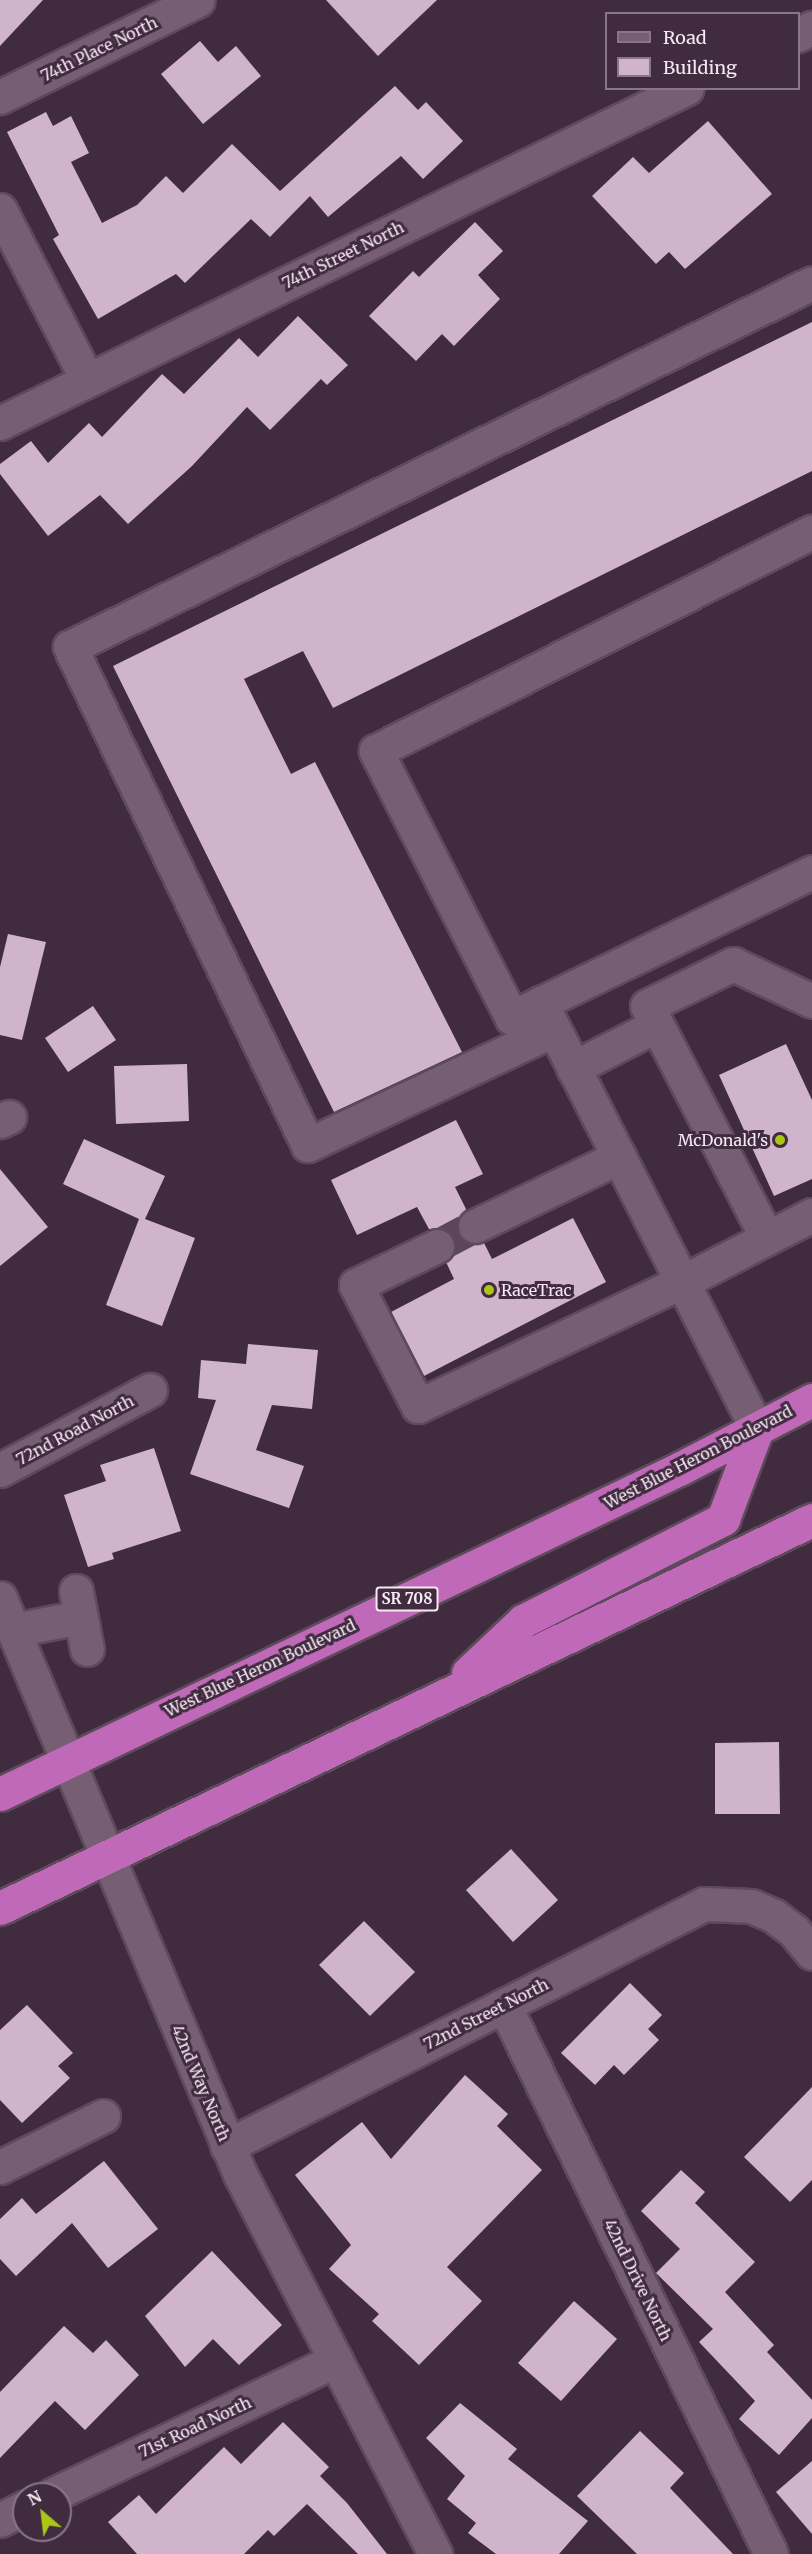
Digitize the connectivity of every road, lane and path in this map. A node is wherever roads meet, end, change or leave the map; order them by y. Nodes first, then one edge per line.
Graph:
1 (198, 0) edge
2 (683, 90) edge
3 (0, 97) edge
4 (0, 210) edge
5 (812, 283) edge
6 (87, 379) junction
7 (0, 423) edge
8 (812, 532) edge
9 (812, 872) edge
10 (812, 1001) edge
11 (547, 1016) junction
12 (657, 1025) junction
13 (573, 1068) junction
14 (619, 1157) junction
15 (812, 1215) edge
16 (475, 1226) tunnel mouth
17 (767, 1238) junction
18 (437, 1246) tunnel mouth
19 (682, 1282) junction
20 (150, 1390) dead end
21 (812, 1400) edge
22 (757, 1429) junction
23 (0, 1470) edge
24 (812, 1520) edge
25 (0, 1598) edge
26 (14, 1630) junction
27 (87, 1649) dead end
28 (444, 1694) junction
29 (69, 1759) junction
30 (0, 1794) edge
31 (107, 1855) junction
32 (0, 1908) edge
33 (812, 1953) edge
34 (504, 2006) junction
35 (103, 2116) dead end
36 (227, 2146) junction
37 (0, 2167) edge
38 (336, 2360) junction
39 (72, 2485) edge
40 (435, 2554) edge
41 (771, 2554) edge

1 - 3 street, 74th Place North
2 - 6 street, 74th Street North
4 - 6 street
5 - 11 street
6 - 7 street, 74th Street North
8 - 11 street
9 - 11 street
10 - 12 street
11 - 13 street
12 - 13 street
12 - 17 street
13 - 14 street
14 - 16 street
14 - 19 street
15 - 17 street
17 - 19 street
18 - 19 street
19 - 22 street
20 - 23 street, 72nd Road North
21 - 22 highway, West Blue Heron Boulevard / SR 708
22 - 28 highway
22 - 29 highway, West Blue Heron Boulevard / SR 708
24 - 28 highway
25 - 26 street, 42nd Way North
26 - 27 street
26 - 29 street, 42nd Way North
28 - 31 highway
29 - 30 highway, West Blue Heron Boulevard / SR 708
29 - 31 street, 42nd Way North
31 - 32 highway
31 - 36 street, 42nd Way North
33 - 34 street, 72nd Street North
34 - 36 street, 72nd Street North
34 - 41 street, 42nd Drive North
35 - 37 street
36 - 38 street, 42nd Way North
38 - 39 street, 71st Road North
38 - 40 street, 42nd Way North

